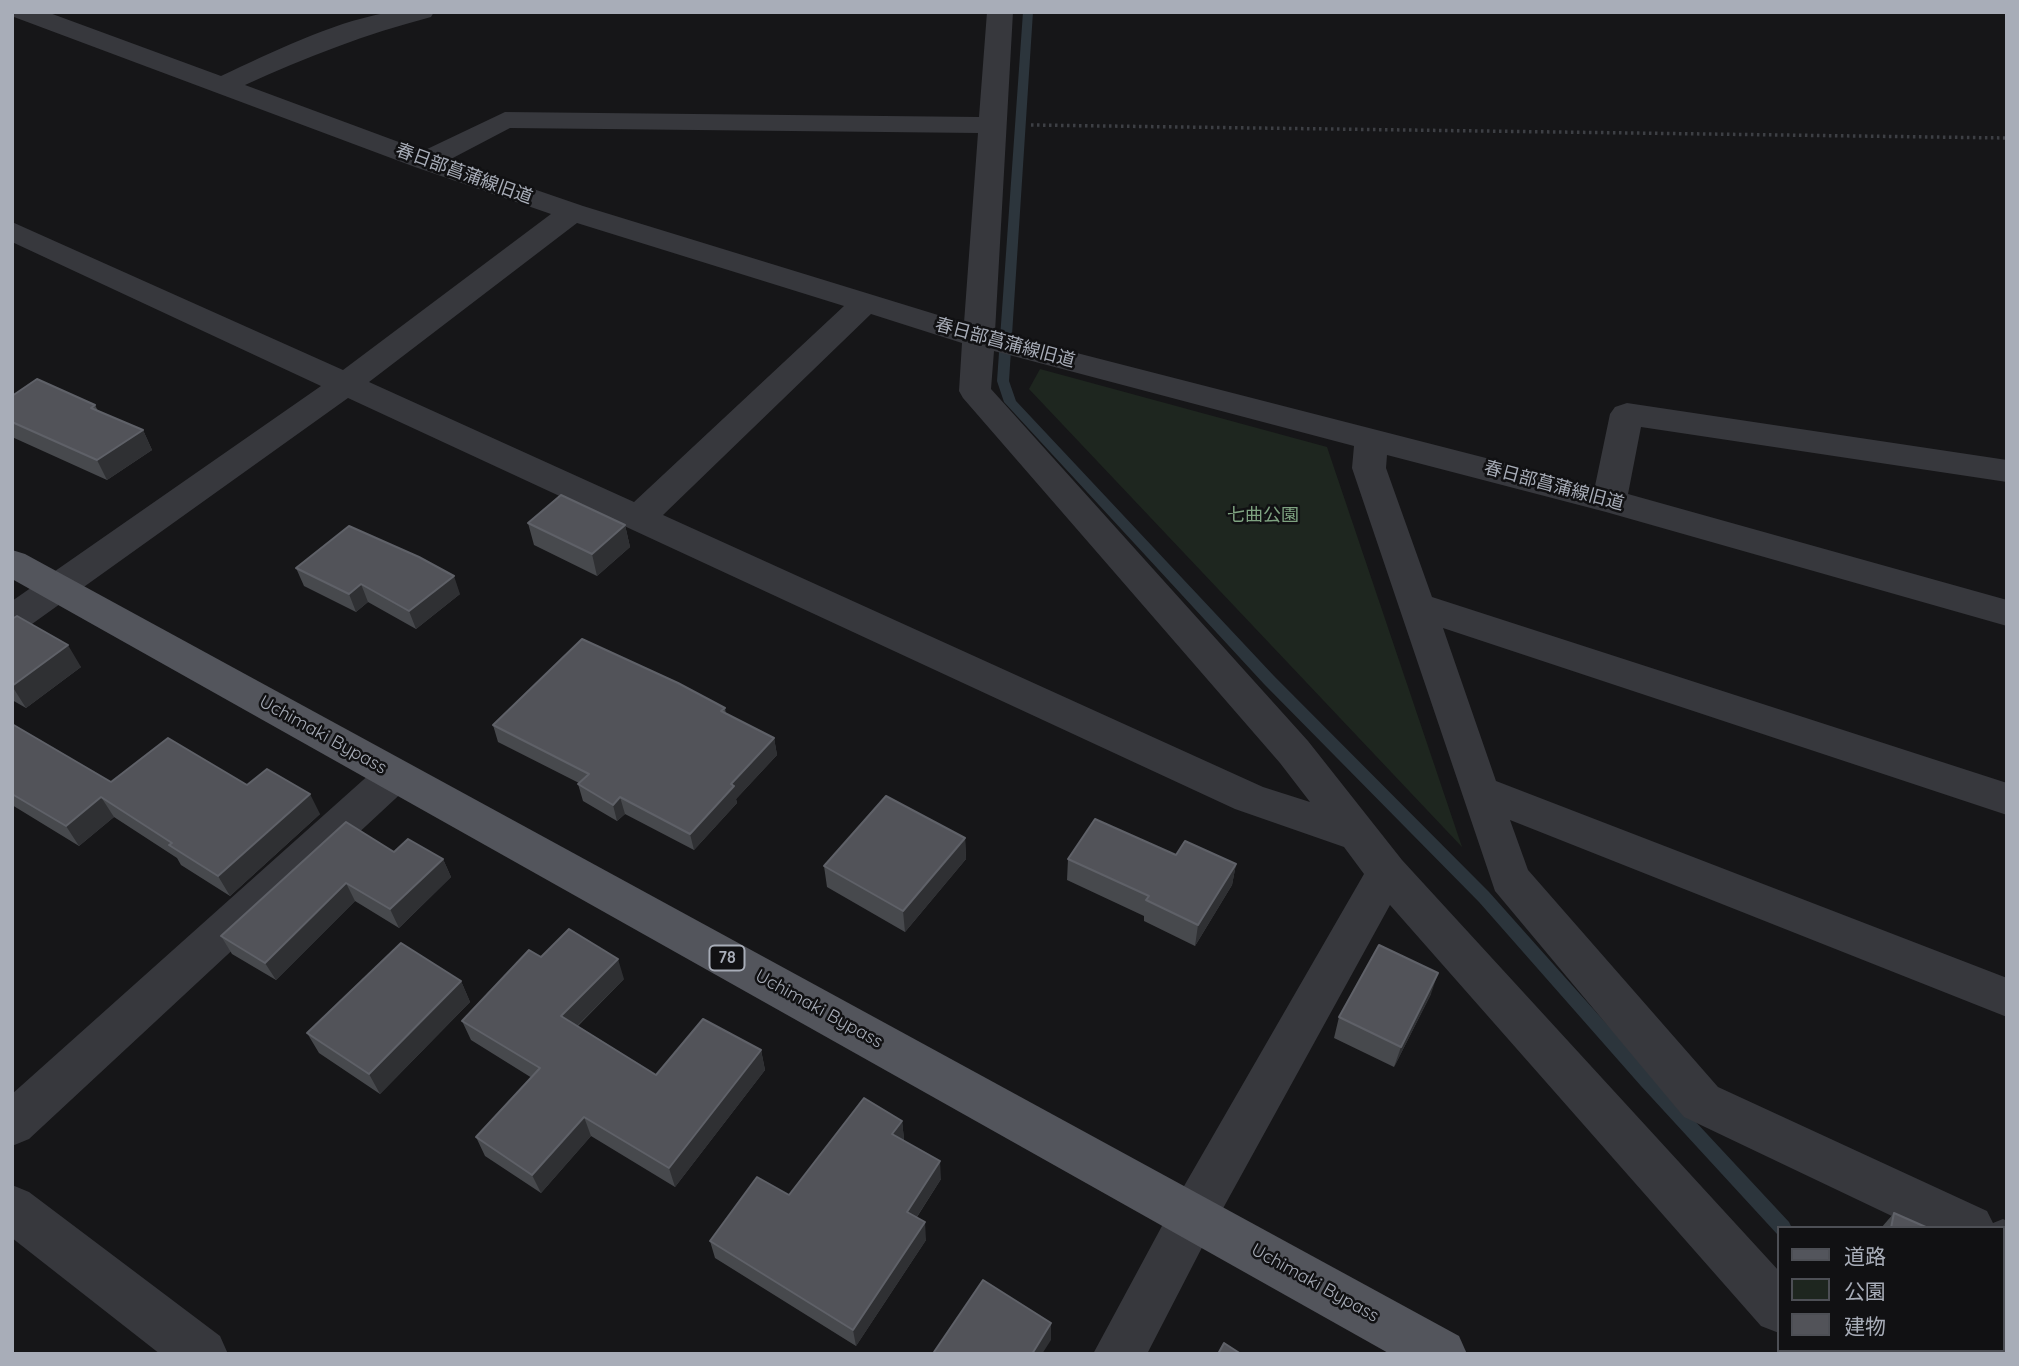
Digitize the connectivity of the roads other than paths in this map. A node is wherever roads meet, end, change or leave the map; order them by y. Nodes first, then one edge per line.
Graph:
1 (23, 12) edge
2 (422, 12) edge
3 (1000, 12) edge
4 (12, 18) edge
5 (224, 85) junction
6 (993, 125) junction
7 (425, 161) junction
8 (573, 212) junction
9 (12, 231) edge
10 (865, 303) junction
11 (980, 338) junction
12 (347, 383) junction
13 (1372, 438) junction
14 (2007, 471) edge
15 (1609, 501) junction
16 (638, 518) junction
17 (12, 563) edge
18 (58, 589) junction
19 (1417, 606) junction
20 (2007, 613) edge
21 (12, 620) edge
22 (396, 775) junction
23 (1480, 791) junction
24 (2007, 799) edge
25 (1355, 834) junction
26 (1387, 872) junction
27 (2007, 998) edge
28 (12, 1124) edge
29 (12, 1208) edge
30 (1193, 1216) junction
31 (1966, 1226) edge
32 (1778, 1307) edge
33 (202, 1354) edge
34 (1119, 1354) edge
35 (1441, 1354) edge

1 - 4 street
1 - 5 street, 春日部菖蒲線旧道
2 - 5 street
3 - 6 street
5 - 7 street, 春日部菖蒲線旧道
6 - 7 street
6 - 11 street
7 - 8 street, 春日部菖蒲線旧道
8 - 10 street, 春日部菖蒲線旧道
8 - 12 street
9 - 12 street
10 - 11 street, 春日部菖蒲線旧道
10 - 16 street
11 - 13 street, 春日部菖蒲線旧道
11 - 25 street
12 - 16 street
12 - 18 street
13 - 15 street, 春日部菖蒲線旧道
13 - 19 street
14 - 15 street
15 - 20 street, 春日部菖蒲線旧道
16 - 25 street
17 - 18 main road, Uchimaki Bypass / 78
18 - 21 street
18 - 22 main road, Uchimaki Bypass / 78
19 - 23 street
19 - 24 street
22 - 28 street
22 - 30 main road, Uchimaki Bypass / 78
23 - 27 street
23 - 31 street
25 - 26 street
26 - 30 street
26 - 32 street
29 - 33 street
30 - 34 street
30 - 35 main road, Uchimaki Bypass / 78

